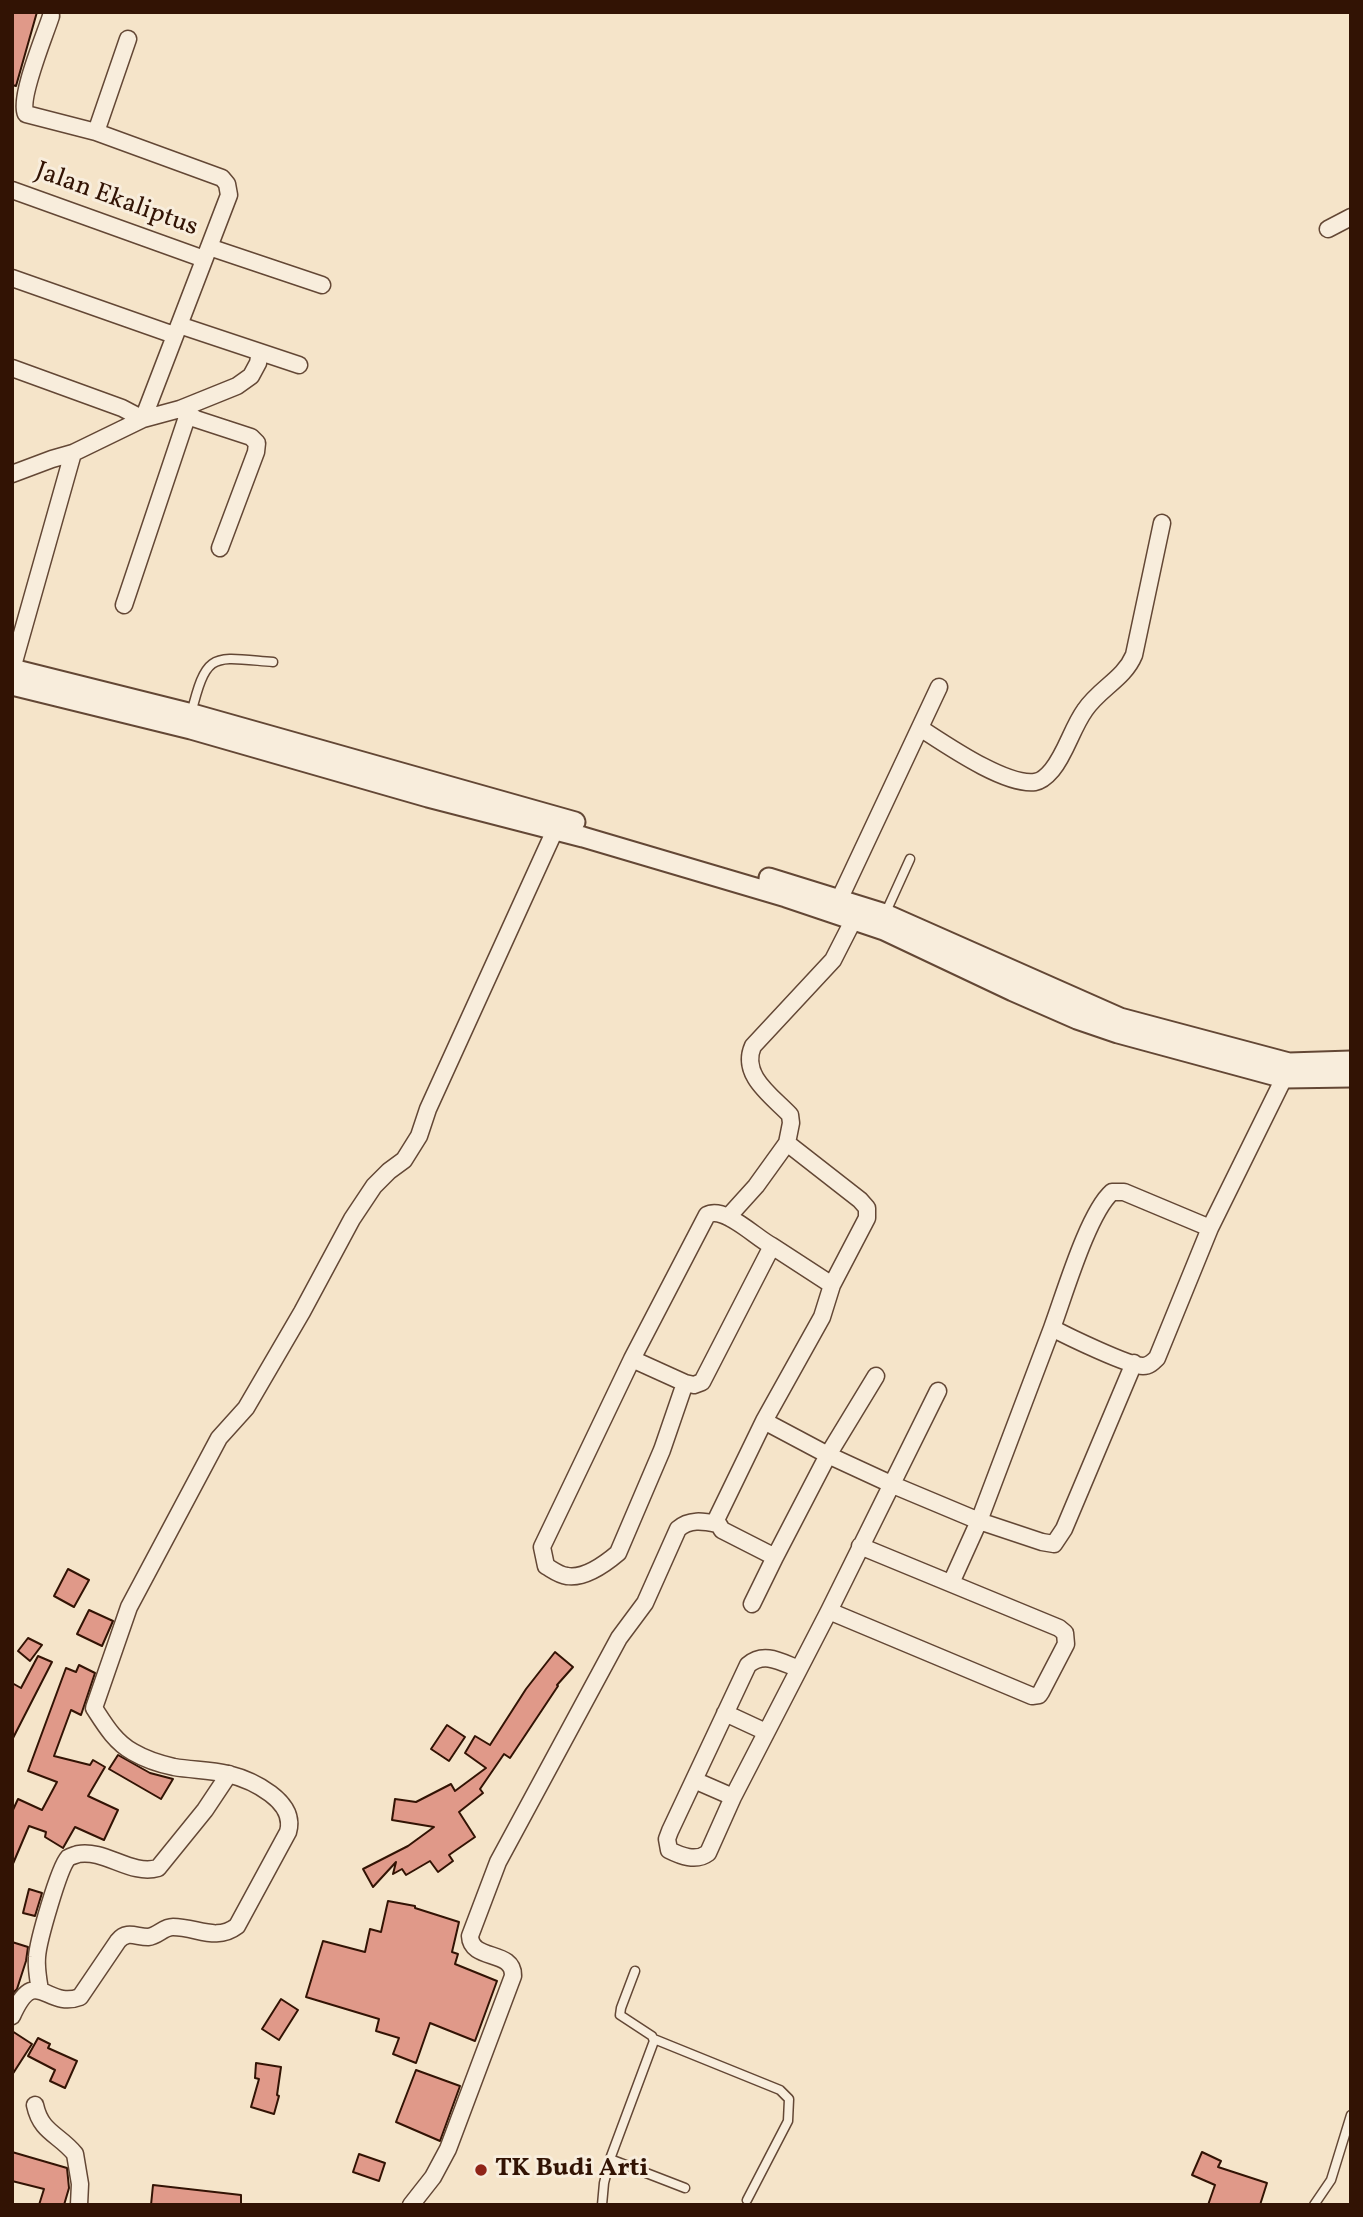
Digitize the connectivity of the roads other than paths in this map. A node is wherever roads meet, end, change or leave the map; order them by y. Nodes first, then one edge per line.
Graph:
1 (51, 16) dead end
2 (128, 39) dead end
3 (96, 132) junction
4 (12, 190) edge
5 (1351, 217) edge
6 (1328, 229) dead end
7 (206, 253) junction
8 (12, 278) edge
9 (322, 285) dead end
10 (177, 330) junction
11 (260, 352) junction
12 (299, 365) dead end
13 (12, 368) edge
14 (184, 412) junction
15 (142, 419) junction
16 (73, 453) junction
17 (12, 474) edge
18 (1162, 523) dead end
19 (220, 548) dead end
20 (124, 605) dead end
21 (273, 662) dead end
22 (12, 669) edge
23 (12, 685) edge
24 (939, 687) dead end
25 (191, 714) junction
26 (920, 729) junction
27 (430, 790) junction
28 (555, 830) junction
29 (910, 859) dead end
30 (839, 900) junction
31 (857, 914) junction
32 (885, 914) junction
33 (1351, 1060) edge
34 (1351, 1077) edge
35 (1284, 1079) junction
36 (787, 1143) junction
37 (729, 1217) junction
38 (1210, 1228) junction
39 (772, 1246) junction
40 (832, 1285) junction
41 (1052, 1328) junction
42 (632, 1359) junction
43 (1134, 1363) junction
44 (876, 1376) dead end
45 (685, 1383) junction
46 (938, 1391) dead end
47 (764, 1421) junction
48 (828, 1455) junction
49 (893, 1485) junction
50 (979, 1521) junction
51 (717, 1524) junction
52 (860, 1546) junction
53 (775, 1557) junction
54 (951, 1583) junction
55 (752, 1604) dead end
56 (830, 1611) junction
57 (799, 1669) junction
58 (725, 1713) junction
59 (766, 1732) junction
60 (229, 1774) junction
61 (694, 1780) junction
62 (733, 1797) junction
63 (635, 1970) dead end
64 (40, 1990) junction
65 (12, 2016) edge
66 (654, 2039) junction
67 (35, 2105) dead end
68 (1351, 2115) edge
69 (610, 2159) junction
70 (685, 2188) dead end
71 (747, 2200) dead end
72 (79, 2205) edge
73 (411, 2205) edge
74 (602, 2205) edge
75 (1314, 2205) edge

1 - 3 street
2 - 3 street
3 - 7 street
4 - 7 street, Jalan Ekaliptus
5 - 6 street
7 - 9 street, Jalan Ekaliptus
7 - 10 street
8 - 10 street
10 - 11 street
10 - 15 street
11 - 12 street
11 - 14 street
13 - 15 street
14 - 15 street
14 - 19 street
14 - 20 street
15 - 16 street
16 - 17 street
16 - 22 street
18 - 26 street
21 - 25 lane
22 - 25 street
23 - 27 street
24 - 26 street
25 - 27 street
26 - 30 street
27 - 28 street
27 - 30 street
28 - 31 street
28 - 60 street
29 - 32 lane
30 - 31 street
31 - 32 street
31 - 35 street
31 - 36 street
32 - 33 street
34 - 35 street
35 - 38 street
36 - 37 street
36 - 40 street
37 - 39 street
37 - 42 street
38 - 41 street
38 - 43 street
39 - 40 street
39 - 45 street
40 - 47 street
41 - 43 street
41 - 50 street
42 - 45 street
42 - 45 street
43 - 50 street
44 - 48 street
46 - 49 street
47 - 48 street
47 - 51 street
48 - 49 street
48 - 53 street
49 - 50 street
49 - 52 street
50 - 54 street
51 - 53 street
51 - 73 street
52 - 54 street
52 - 56 street
53 - 55 street
54 - 56 street
56 - 57 street
57 - 58 street
57 - 59 street
58 - 59 street
58 - 61 street
59 - 62 street
60 - 64 street
60 - 64 street
61 - 62 street
61 - 62 street
63 - 66 lane
64 - 65 street
66 - 69 lane
66 - 71 lane
67 - 72 street
68 - 75 lane
69 - 70 lane
69 - 74 lane

